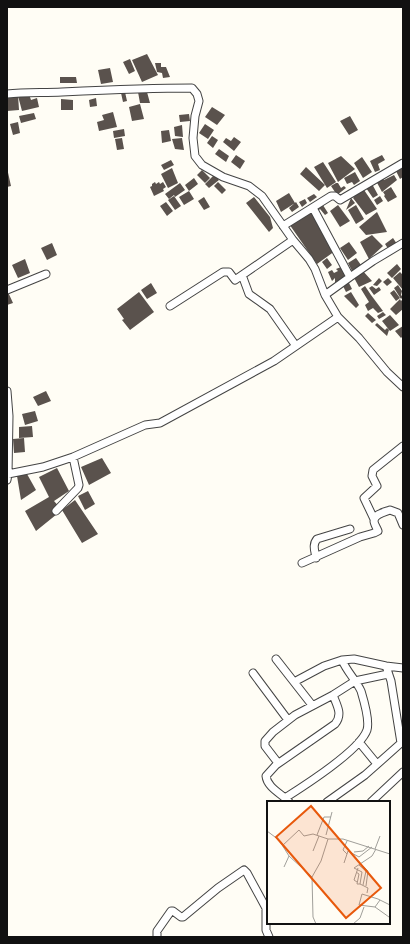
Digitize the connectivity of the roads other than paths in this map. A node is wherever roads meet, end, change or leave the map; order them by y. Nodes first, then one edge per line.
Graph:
1 (7, 94) edge
2 (403, 163) edge
3 (314, 208) junction
4 (283, 226) junction
5 (293, 240) junction
6 (403, 243) edge
7 (46, 274) dead end
8 (242, 276) junction
9 (350, 277) junction
10 (7, 290) edge
11 (325, 295) junction
12 (170, 306) dead end
13 (338, 316) junction
14 (296, 346) junction
15 (403, 387) edge
16 (7, 391) edge
17 (403, 446) edge
18 (73, 457) junction
19 (8, 477) edge
20 (56, 511) dead end
21 (374, 519) junction
22 (403, 525) edge
23 (350, 529) dead end
24 (316, 558) junction
25 (302, 563) dead end
26 (276, 659) dead end
27 (342, 660) junction
28 (386, 666) junction
29 (403, 668) edge
30 (253, 674) dead end
31 (388, 674) junction
32 (355, 681) junction
33 (294, 682) junction
34 (333, 695) junction
35 (312, 705) junction
36 (288, 720) junction
37 (359, 742) junction
38 (278, 763) junction
39 (377, 764) junction
40 (403, 772) edge
41 (287, 800) edge
42 (328, 801) edge
43 (372, 801) edge
44 (157, 937) edge
45 (269, 937) edge

1 - 4 street
2 - 3 street
3 - 4 street
3 - 9 street
4 - 5 street
5 - 8 street
5 - 11 street
6 - 9 street
7 - 10 street
8 - 12 street
8 - 14 street
9 - 11 street
11 - 13 street
13 - 14 street
13 - 15 street
14 - 18 street
16 - 19 street
17 - 21 street
18 - 19 street
18 - 20 street
21 - 22 street
21 - 24 street
23 - 24 street
24 - 25 street
26 - 33 street
27 - 28 street
27 - 32 street
27 - 33 street
28 - 29 street
28 - 31 street
30 - 36 street
31 - 32 street
31 - 39 street
32 - 34 street
32 - 37 street
33 - 35 street
34 - 35 street
34 - 38 street
35 - 36 street
36 - 38 street
37 - 39 street
37 - 41 street
38 - 41 street
39 - 42 street
40 - 43 street
44 - 45 street

